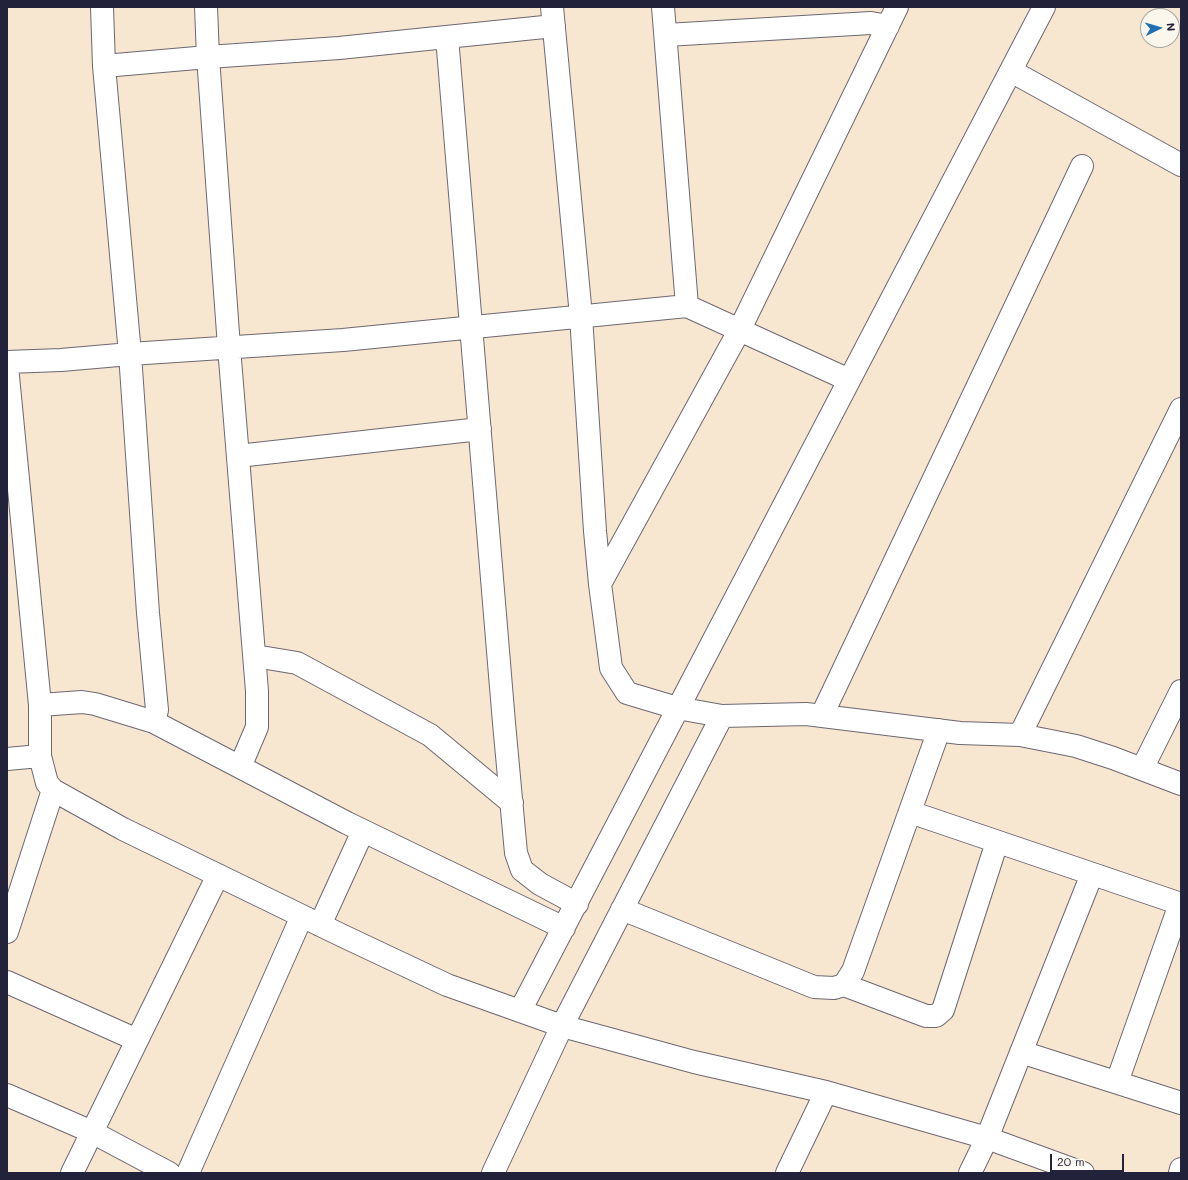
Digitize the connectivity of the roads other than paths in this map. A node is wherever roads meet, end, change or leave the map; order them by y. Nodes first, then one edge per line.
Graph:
1 (102, 7) edge
2 (206, 7) edge
3 (664, 7) edge
4 (1044, 7) edge
5 (892, 16) edge
6 (553, 17) edge
7 (666, 35) junction
8 (447, 37) junction
9 (208, 57) junction
10 (104, 66) junction
11 (1011, 71) junction
12 (1082, 166) dead end
13 (1181, 166) edge
14 (687, 306) junction
15 (581, 316) junction
16 (472, 327) junction
17 (739, 331) junction
18 (229, 347) junction
19 (130, 354) junction
20 (7, 362) edge
21 (7, 366) edge
22 (849, 380) junction
23 (1181, 409) edge
24 (480, 429) junction
25 (238, 456) junction
26 (600, 584) junction
27 (255, 656) junction
28 (1181, 691) edge
29 (40, 705) junction
30 (677, 708) junction
31 (722, 716) junction
32 (822, 716) junction
33 (154, 722) junction
34 (939, 730) junction
35 (1020, 735) junction
36 (40, 756) junction
37 (7, 759) edge
38 (240, 767) junction
39 (1142, 769) junction
40 (1181, 784) edge
41 (53, 790) junction
42 (512, 803) junction
43 (910, 812) junction
44 (363, 830) junction
45 (997, 842) junction
46 (1092, 874) junction
47 (218, 875) junction
48 (577, 904) junction
49 (1181, 904) edge
50 (622, 909) junction
51 (311, 920) junction
52 (564, 928) junction
53 (7, 932) edge
54 (7, 982) edge
55 (844, 985) junction
56 (520, 1011) junction
57 (562, 1026) junction
58 (137, 1040) junction
59 (1021, 1052) junction
60 (1117, 1082) junction
61 (826, 1092) junction
62 (7, 1095) edge
63 (1181, 1102) edge
64 (92, 1132) junction
65 (987, 1138) junction
66 (1181, 1169) edge
67 (72, 1173) edge
68 (169, 1173) edge
69 (188, 1173) edge
70 (493, 1173) edge
71 (787, 1173) edge
72 (970, 1173) edge
73 (1083, 1173) edge
74 (1180, 1173) edge

1 - 10 street
2 - 9 street
3 - 7 street
4 - 11 street
5 - 7 street
5 - 17 street
6 - 8 street
6 - 15 street
7 - 14 street
8 - 9 street
8 - 16 street
9 - 10 street
9 - 18 street
10 - 19 street
11 - 13 street
11 - 22 street
12 - 32 street
14 - 15 street
14 - 17 street
15 - 16 street
15 - 26 street
16 - 18 street
16 - 24 street
17 - 22 street
17 - 26 street
18 - 19 street
18 - 25 street
19 - 20 street
19 - 33 street
21 - 29 street
22 - 30 street
23 - 35 street
24 - 25 street
24 - 42 street
25 - 27 street
26 - 30 street
27 - 38 street
27 - 42 street
28 - 39 street
29 - 33 street
29 - 36 street
30 - 31 street
30 - 48 street
31 - 32 street
31 - 50 street
32 - 34 street
33 - 38 street
34 - 35 street
34 - 43 street
35 - 39 street
36 - 37 street
36 - 41 street
38 - 44 street
39 - 40 street
41 - 47 street
41 - 53 street
42 - 48 street
43 - 45 street
43 - 55 street
44 - 51 street
44 - 52 street
45 - 46 street
45 - 55 street
46 - 49 street
46 - 59 street
47 - 51 street
47 - 58 street
48 - 52 street
49 - 60 street
50 - 55 street
50 - 57 street
51 - 56 street
51 - 69 street
52 - 56 street
54 - 58 street
56 - 57 street
57 - 61 street
57 - 70 street
58 - 64 street
59 - 60 street
59 - 65 street
60 - 63 street
61 - 65 street
61 - 71 street
62 - 64 street
64 - 67 street
64 - 68 street
65 - 72 street
65 - 73 street
66 - 74 street

